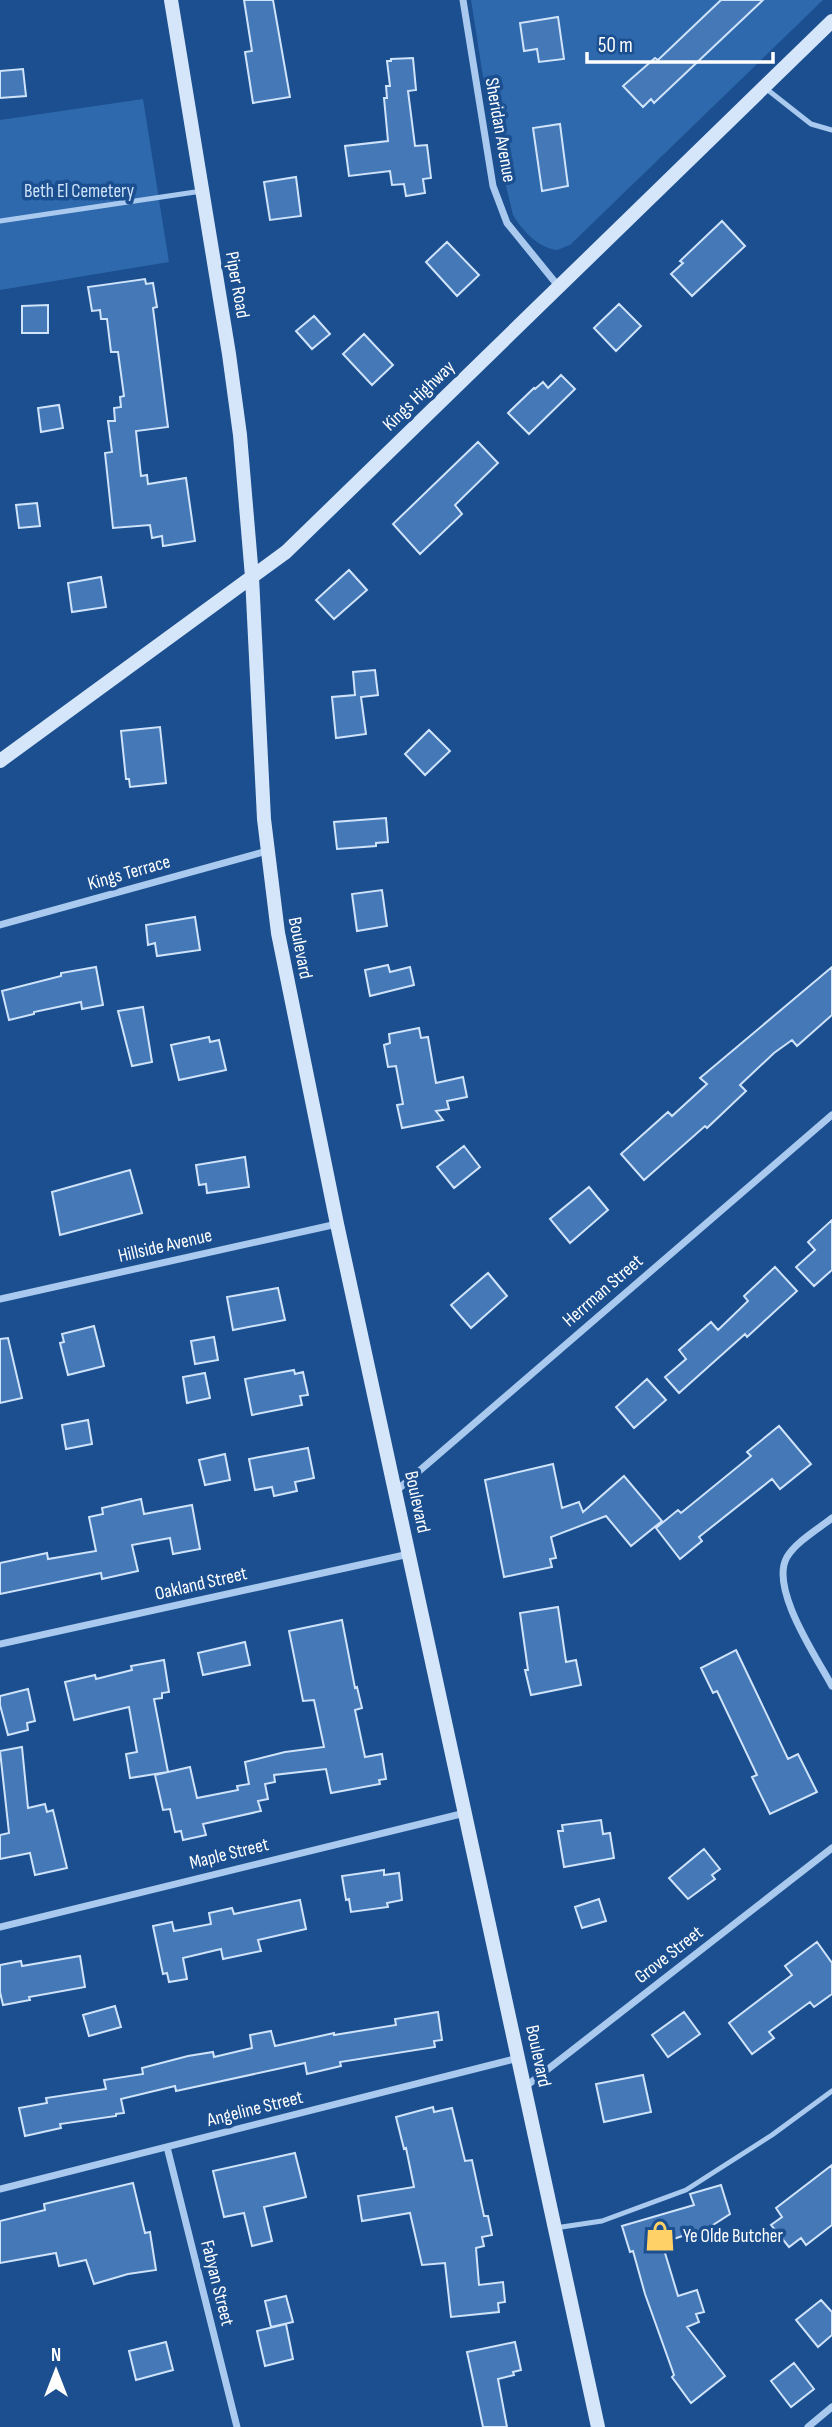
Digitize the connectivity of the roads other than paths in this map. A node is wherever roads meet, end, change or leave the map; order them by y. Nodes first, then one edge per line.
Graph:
1 (171, 0) edge
2 (463, 0) edge
3 (832, 21) edge
4 (764, 87) junction
5 (832, 130) edge
6 (202, 191) junction
7 (0, 220) edge
8 (560, 287) junction
9 (252, 578) junction
10 (0, 761) edge
11 (267, 851) junction
12 (0, 925) edge
13 (832, 1115) edge
14 (337, 1224) junction
15 (0, 1299) edge
16 (395, 1491) junction
17 (832, 1518) edge
18 (409, 1554) junction
19 (0, 1644) edge
20 (832, 1686) edge
21 (465, 1813) junction
22 (832, 1848) edge
23 (0, 1927) edge
24 (518, 2058) junction
25 (525, 2088) junction
26 (832, 2091) edge
27 (167, 2147) junction
28 (0, 2189) edge
29 (555, 2228) junction
30 (832, 2407) edge
31 (237, 2427) edge
32 (598, 2427) edge
33 (808, 2427) edge

1 - 6 main road, Piper Road
2 - 8 street, Sheridan Avenue
3 - 4 main road, Kings Highway
4 - 5 lane
4 - 8 main road, Kings Highway
6 - 7 lane
6 - 9 main road, Piper Road
8 - 9 main road, Kings Highway
9 - 10 main road, Kings Highway
9 - 11 main road, Boulevard
11 - 12 street, Kings Terrace
11 - 14 main road, Boulevard
13 - 16 street, Herrman Street
14 - 15 street, Hillside Avenue
14 - 16 main road, Boulevard
16 - 18 main road, Boulevard
17 - 20 street
18 - 19 street, Oakland Street
18 - 21 main road, Boulevard
21 - 23 street, Maple Street
21 - 24 main road, Boulevard
22 - 25 street, Grove Street
24 - 25 main road, Boulevard
24 - 27 street, Angeline Street
25 - 29 main road, Boulevard
26 - 29 lane
27 - 28 street, Angeline Street
27 - 31 street, Fabyan Street
29 - 32 main road, Boulevard
30 - 33 street

